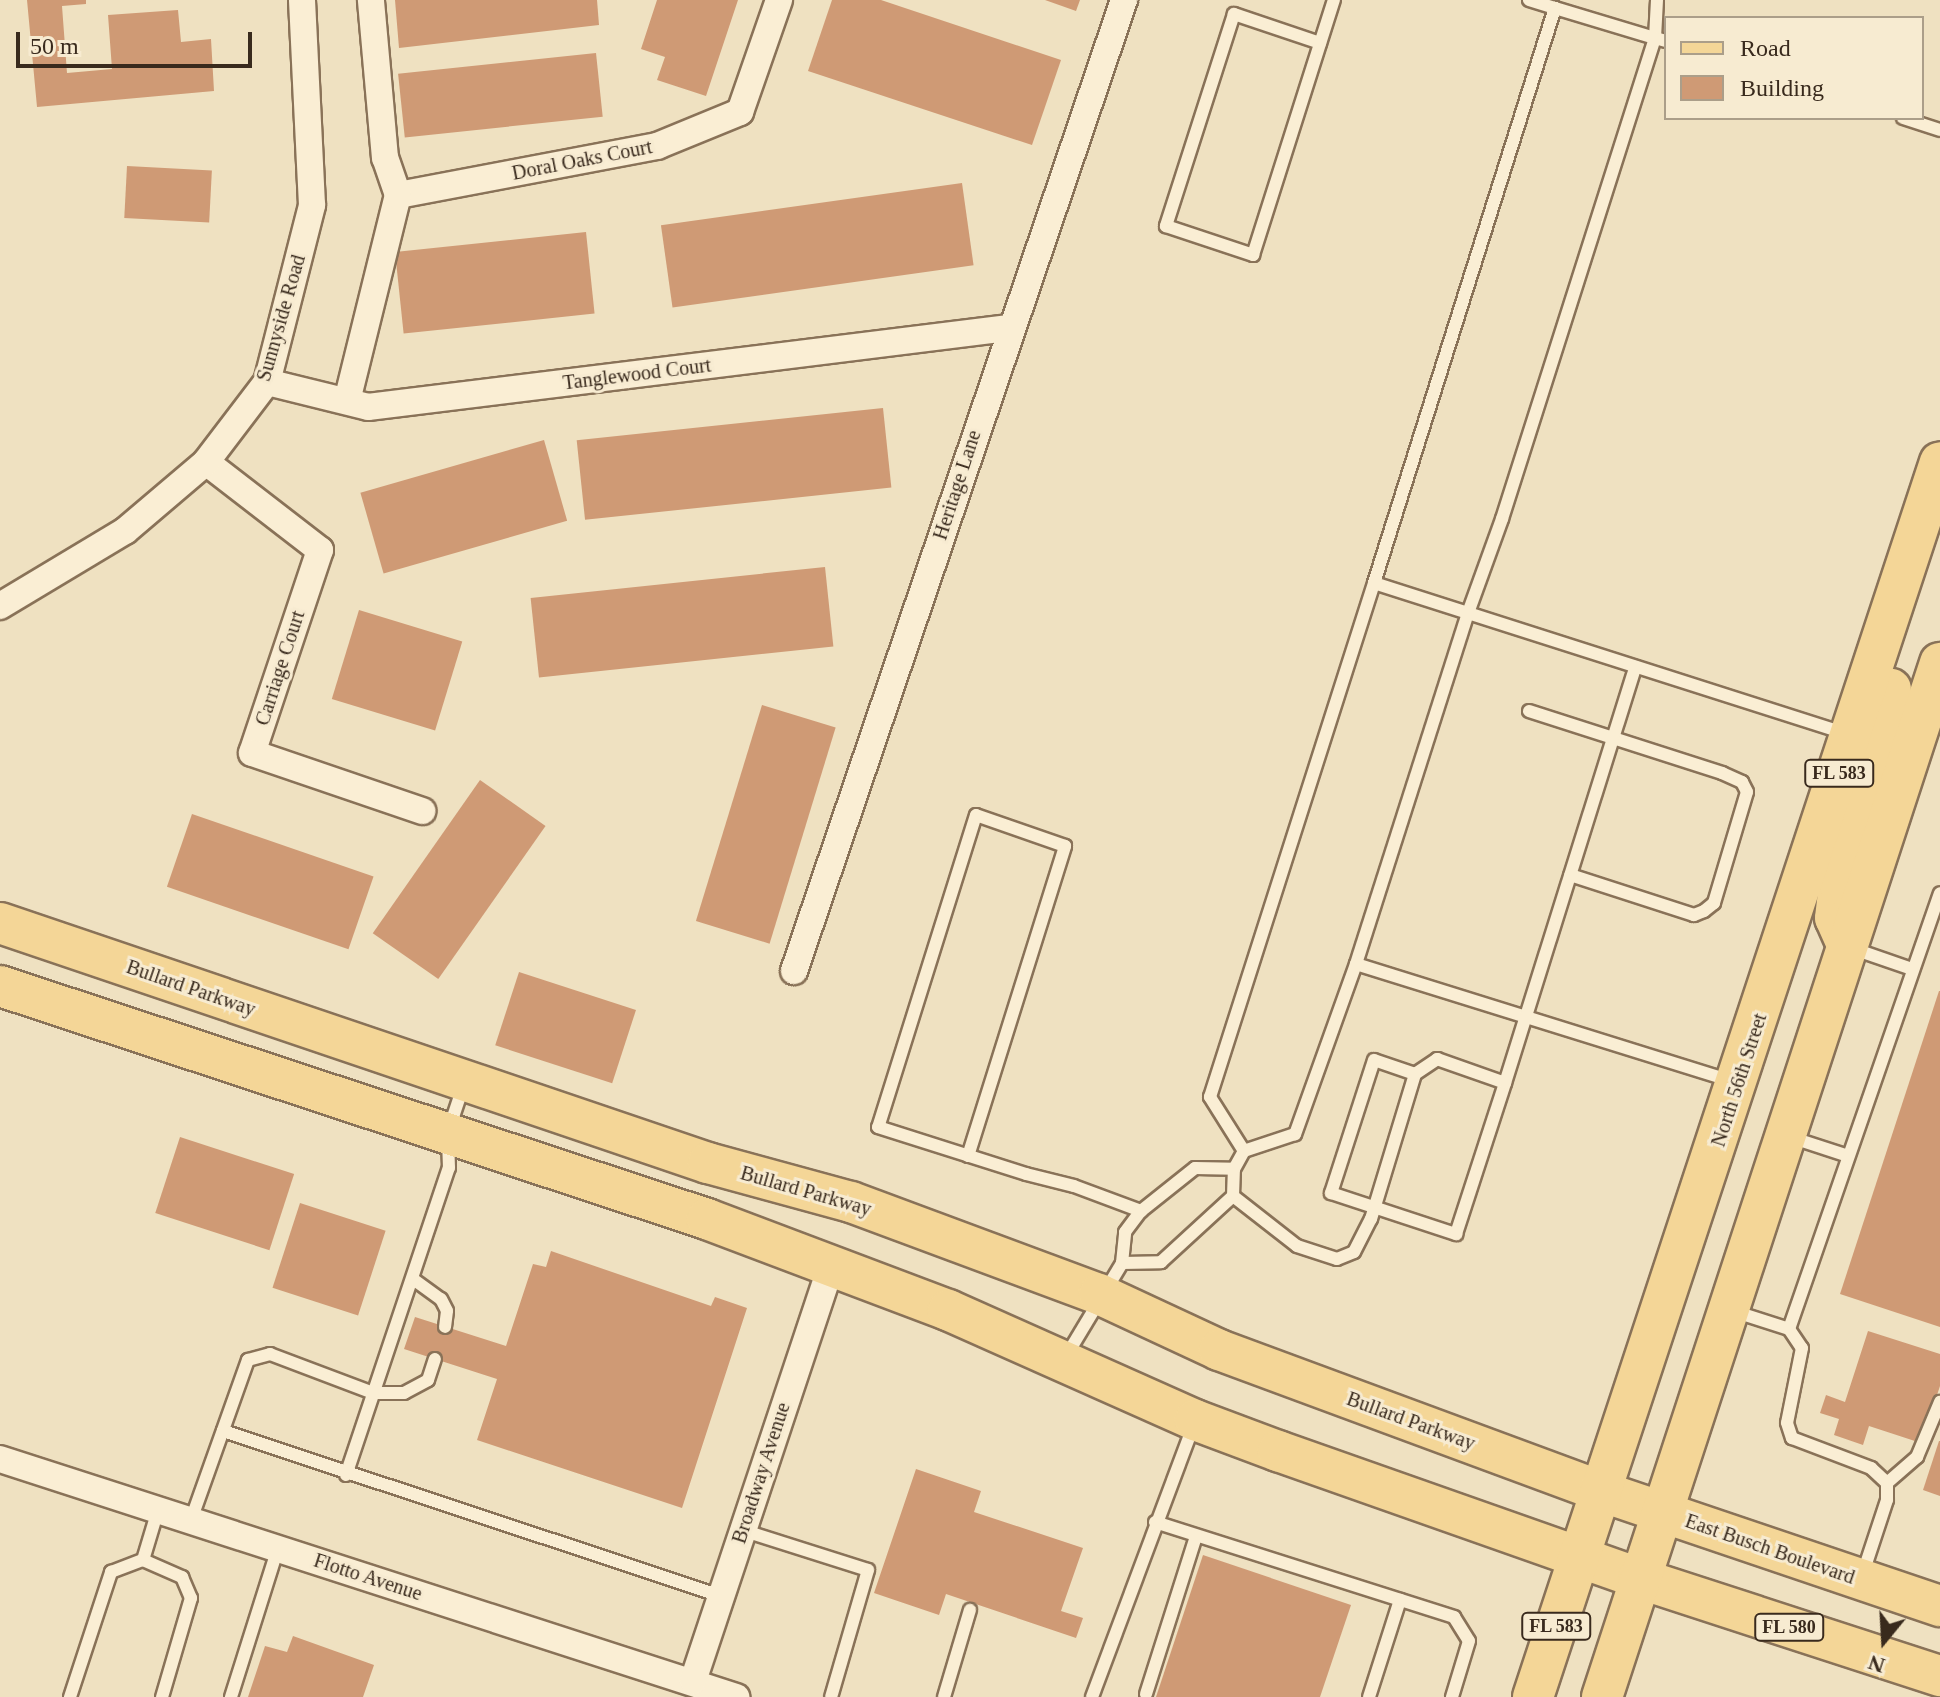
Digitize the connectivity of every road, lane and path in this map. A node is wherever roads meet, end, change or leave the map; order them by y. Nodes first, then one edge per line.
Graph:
1 (302, 0) edge
2 (371, 0) edge
3 (779, 0) edge
4 (1124, 0) edge
5 (1334, 0) edge
6 (1529, 0) edge
7 (1657, 0) edge
8 (1555, 8) junction
9 (1661, 39) edge
10 (1320, 43) junction
11 (1909, 120) edge
12 (1940, 130) edge
13 (398, 195) junction
14 (1009, 328) junction
15 (267, 382) junction
16 (347, 401) junction
17 (206, 462) junction
18 (1940, 462) edge
19 (1374, 583) junction
20 (0, 606) edge
21 (1468, 613) junction
22 (1884, 635) junction
23 (1940, 663) edge
24 (1635, 667) junction
25 (1529, 711) dead end
26 (1931, 719) edge
27 (1851, 735) junction
28 (1613, 737) junction
29 (422, 811) dead end
30 (1570, 875) junction
31 (1940, 893) edge
32 (0, 923) edge
33 (1848, 947) junction
34 (1356, 964) junction
35 (1912, 969) junction
36 (794, 971) dead end
37 (0, 986) edge
38 (1525, 1019) junction
39 (1415, 1074) junction
40 (465, 1081) junction
41 (1505, 1083) junction
42 (1738, 1083) junction
43 (448, 1132) junction
44 (1787, 1136) junction
45 (1244, 1151) junction
46 (968, 1156) junction
47 (1848, 1156) junction
48 (1234, 1169) junction
49 (1233, 1196) junction
50 (1373, 1207) junction
51 (1141, 1211) junction
52 (831, 1265) junction
53 (413, 1279) junction
54 (1110, 1279) junction
55 (1731, 1310) junction
56 (445, 1327) dead end
57 (1789, 1329) junction
58 (435, 1359) dead end
59 (1064, 1361) junction
60 (373, 1393) junction
61 (1940, 1402) edge
62 (1195, 1420) junction
63 (223, 1431) junction
64 (0, 1459) edge
65 (346, 1475) junction
66 (1887, 1483) junction
67 (1600, 1491) junction
68 (158, 1510) junction
69 (1663, 1513) junction
70 (191, 1520) junction
71 (1155, 1522) junction
72 (742, 1530) junction
73 (1196, 1536) junction
74 (278, 1548) junction
75 (1580, 1556) junction
76 (143, 1560) junction
77 (1638, 1578) junction
78 (1862, 1579) junction
79 (721, 1596) junction
80 (1400, 1600) junction
81 (1940, 1606) edge
82 (970, 1610) dead end
83 (1940, 1676) edge
84 (693, 1681) junction
85 (1146, 1694) dead end
86 (70, 1697) edge
87 (162, 1697) edge
88 (231, 1697) edge
89 (736, 1697) edge
90 (831, 1697) edge
91 (944, 1697) edge
92 (1092, 1697) edge
93 (1369, 1697) edge
94 (1452, 1697) edge
95 (1533, 1697) edge
96 (1602, 1697) edge

1 - 15 street, Sunnyside Road
2 - 13 street
3 - 13 street, Doral Oaks Court
4 - 14 street, Heritage Lane
5 - 10 lane
6 - 8 lane
7 - 9 lane
8 - 9 lane
8 - 19 lane
9 - 21 lane
10 - 10 lane
11 - 12 lane
13 - 16 street
14 - 16 street, Tanglewood Court
14 - 36 street, Heritage Lane
15 - 16 street, Tanglewood Court
15 - 17 street, Sunnyside Road
17 - 20 street, Sunnyside Road
17 - 29 street, Carriage Court
18 - 22 main road, North 56th Street / FL 583
19 - 21 lane
19 - 45 lane
21 - 24 lane
21 - 34 lane
22 - 27 main road, North 56th Street / FL 583
22 - 33 main road
23 - 26 main road, FL 583
24 - 27 lane
24 - 28 lane
25 - 28 lane
26 - 33 main road, FL 583
27 - 42 main road, North 56th Street / FL 583
28 - 30 lane
28 - 30 lane
30 - 38 lane
31 - 35 lane
32 - 40 main road, Bullard Parkway
33 - 35 lane
33 - 44 main road, FL 583
34 - 38 lane
34 - 45 lane
35 - 47 lane
37 - 43 main road
38 - 41 lane
38 - 42 lane
39 - 41 lane
39 - 50 lane
39 - 50 lane
40 - 43 lane
40 - 54 main road, Bullard Parkway
41 - 50 lane
42 - 67 main road, North 56th Street / FL 583
43 - 52 main road
43 - 53 lane
44 - 47 lane
44 - 55 main road, FL 583
45 - 48 lane
46 - 46 lane
46 - 51 lane
47 - 57 lane
48 - 49 lane
48 - 51 lane
49 - 50 lane
49 - 54 lane
51 - 54 lane
52 - 59 main road
52 - 72 street, Broadway Avenue
53 - 56 lane
53 - 60 lane
54 - 59 lane
54 - 67 main road, Bullard Parkway
55 - 57 lane
55 - 69 main road, FL 583
57 - 66 lane
58 - 60 lane
59 - 62 main road
60 - 63 lane
60 - 65 lane
61 - 66 lane
62 - 71 lane
62 - 75 main road
63 - 65 lane
63 - 70 lane
64 - 68 street, Flotto Avenue
65 - 79 lane
66 - 78 lane
67 - 69 main road, East Busch Boulevard
67 - 75 main road, North 56th Street / FL 583
68 - 70 street, Flotto Avenue
68 - 76 lane
69 - 77 main road, FL 583
69 - 78 main road, East Busch Boulevard
70 - 74 street, Flotto Avenue
71 - 73 lane
71 - 92 lane
72 - 79 street, Broadway Avenue
72 - 90 lane
73 - 80 lane
73 - 85 lane
74 - 84 street, Flotto Avenue
74 - 88 lane
75 - 77 main road, FL 580
75 - 95 main road, North 56th Street / FL 583
76 - 86 lane
76 - 87 lane
77 - 83 main road, FL 580
77 - 96 main road, FL 583
78 - 81 main road, East Busch Boulevard
79 - 84 street, Broadway Avenue
80 - 93 lane
80 - 94 lane
82 - 91 lane
84 - 89 street, Flotto Avenue

